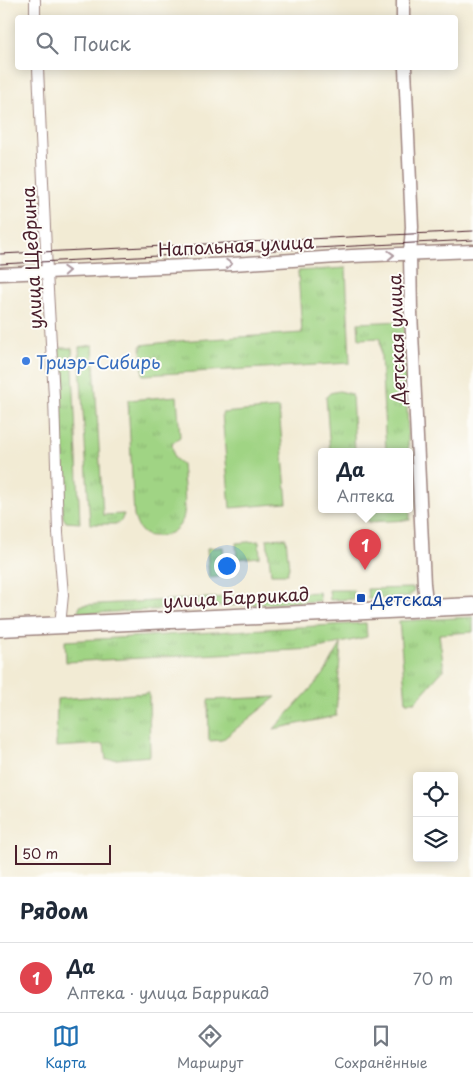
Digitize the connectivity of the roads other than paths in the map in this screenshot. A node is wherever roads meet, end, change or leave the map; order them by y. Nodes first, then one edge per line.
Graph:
1 (35, 0) edge
2 (403, 0) edge
3 (36, 15) edge
4 (403, 15) edge
5 (38, 70) edge
6 (405, 70) edge
7 (473, 251) edge
8 (410, 254) junction
9 (47, 272) junction
10 (0, 274) edge
11 (473, 606) edge
12 (427, 608) junction
13 (60, 626) junction
14 (0, 628) edge

1 - 3 street
2 - 4 street
5 - 9 street, улица Щедрина
6 - 8 street, Детская улица
7 - 8 street, Напольная улица
9 -> 8 street, Напольная улица
8 - 12 street, Детская улица
9 - 10 street, Напольная улица
9 - 13 street, улица Щедрина
11 - 12 main road, улица Баррикад
12 - 13 main road, улица Баррикад
13 - 14 main road, улица Баррикад

